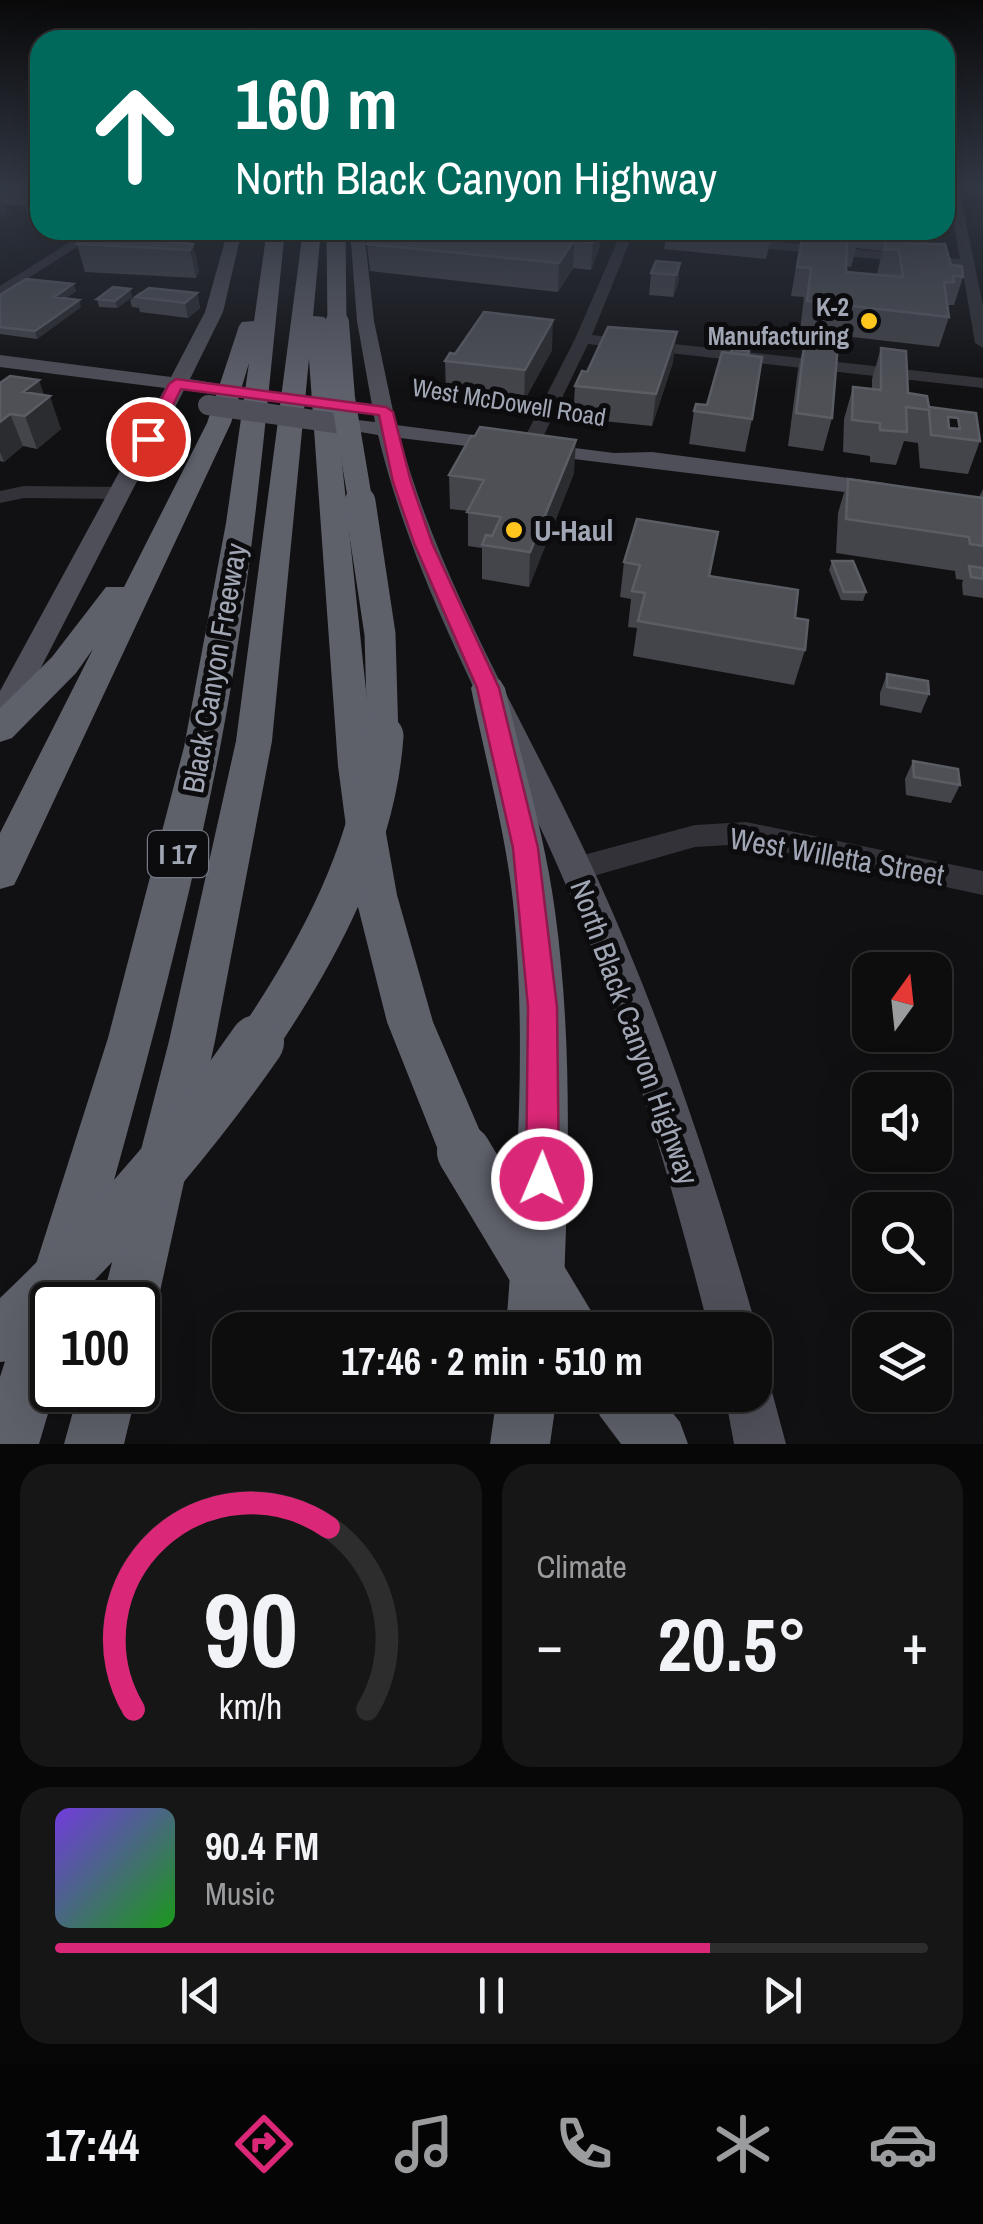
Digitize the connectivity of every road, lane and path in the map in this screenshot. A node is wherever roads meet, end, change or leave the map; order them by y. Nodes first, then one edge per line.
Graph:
1 (58, 255) edge
2 (229, 255) edge
3 (288, 255) edge
4 (291, 255) edge
5 (294, 255) edge
6 (296, 255) edge
7 (337, 255) edge
8 (360, 255) edge
9 (613, 255) edge
10 (878, 255) edge
11 (966, 255) edge
12 (968, 264) junction
13 (0, 292) edge
14 (583, 339) junction
15 (983, 343) edge
16 (196, 349) junction
17 (0, 361) edge
18 (113, 375) junction
19 (0, 376) edge
20 (983, 384) edge
21 (172, 391) junction
22 (388, 421) junction
23 (536, 433) junction
24 (486, 444) junction
25 (652, 459) junction
26 (402, 482) junction
27 (121, 493) junction
28 (909, 493) edge
29 (0, 497) edge
30 (170, 520) junction
31 (488, 688) junction
32 (0, 718) edge
33 (0, 729) edge
34 (576, 869) junction
35 (0, 873) edge
36 (983, 883) edge
37 (134, 1282) edge
38 (535, 1312) edge
39 (561, 1312) edge
40 (729, 1312) edge
41 (0, 1335) edge
42 (102, 1412) edge
43 (524, 1412) edge
44 (634, 1412) edge
45 (753, 1412) edge
46 (9, 1444) edge
47 (94, 1444) edge
48 (520, 1444) edge
49 (658, 1444) edge
50 (760, 1444) edge

1 - 13 street
2 - 16 main road
3 - 30 highway
4 - 46 highway, Black Canyon Freeway / I 17
5 - 37 highway, Black Canyon Freeway / I 17
6 - 39 highway, bridge
7 - 41 highway, bridge
8 - 22 main road, North Black Canyon Highway
9 - 14 street
10 - 12 street
11 - 12 street
12 - 15 street
14 - 20 street
14 - 23 street
16 - 18 main road
16 - 21 main road
17 - 18 main road, West McDowell Road
18 - 21 main road, West McDowell Road
19 - 21 main road, West McDowell Road
21 - 22 main road, West McDowell Road, bridge
21 - 27 main road
22 - 23 main road, West McDowell Road
22 - 24 main road, West McDowell Road
22 - 26 main road, North Black Canyon Highway
23 - 25 main road, West McDowell Road
24 - 25 main road, West McDowell Road
24 - 26 main road
25 - 28 main road, West McDowell Road
26 - 31 main road, North Black Canyon Highway
27 - 29 street
27 - 32 main road
30 - 33 highway
30 - 35 highway
31 - 34 main road, North Black Canyon Highway
31 - 38 highway
34 - 36 street, West Willetta Street
34 - 40 main road, North Black Canyon Highway
42 - 47 highway
43 - 48 highway
44 - 49 highway
45 - 50 main road

